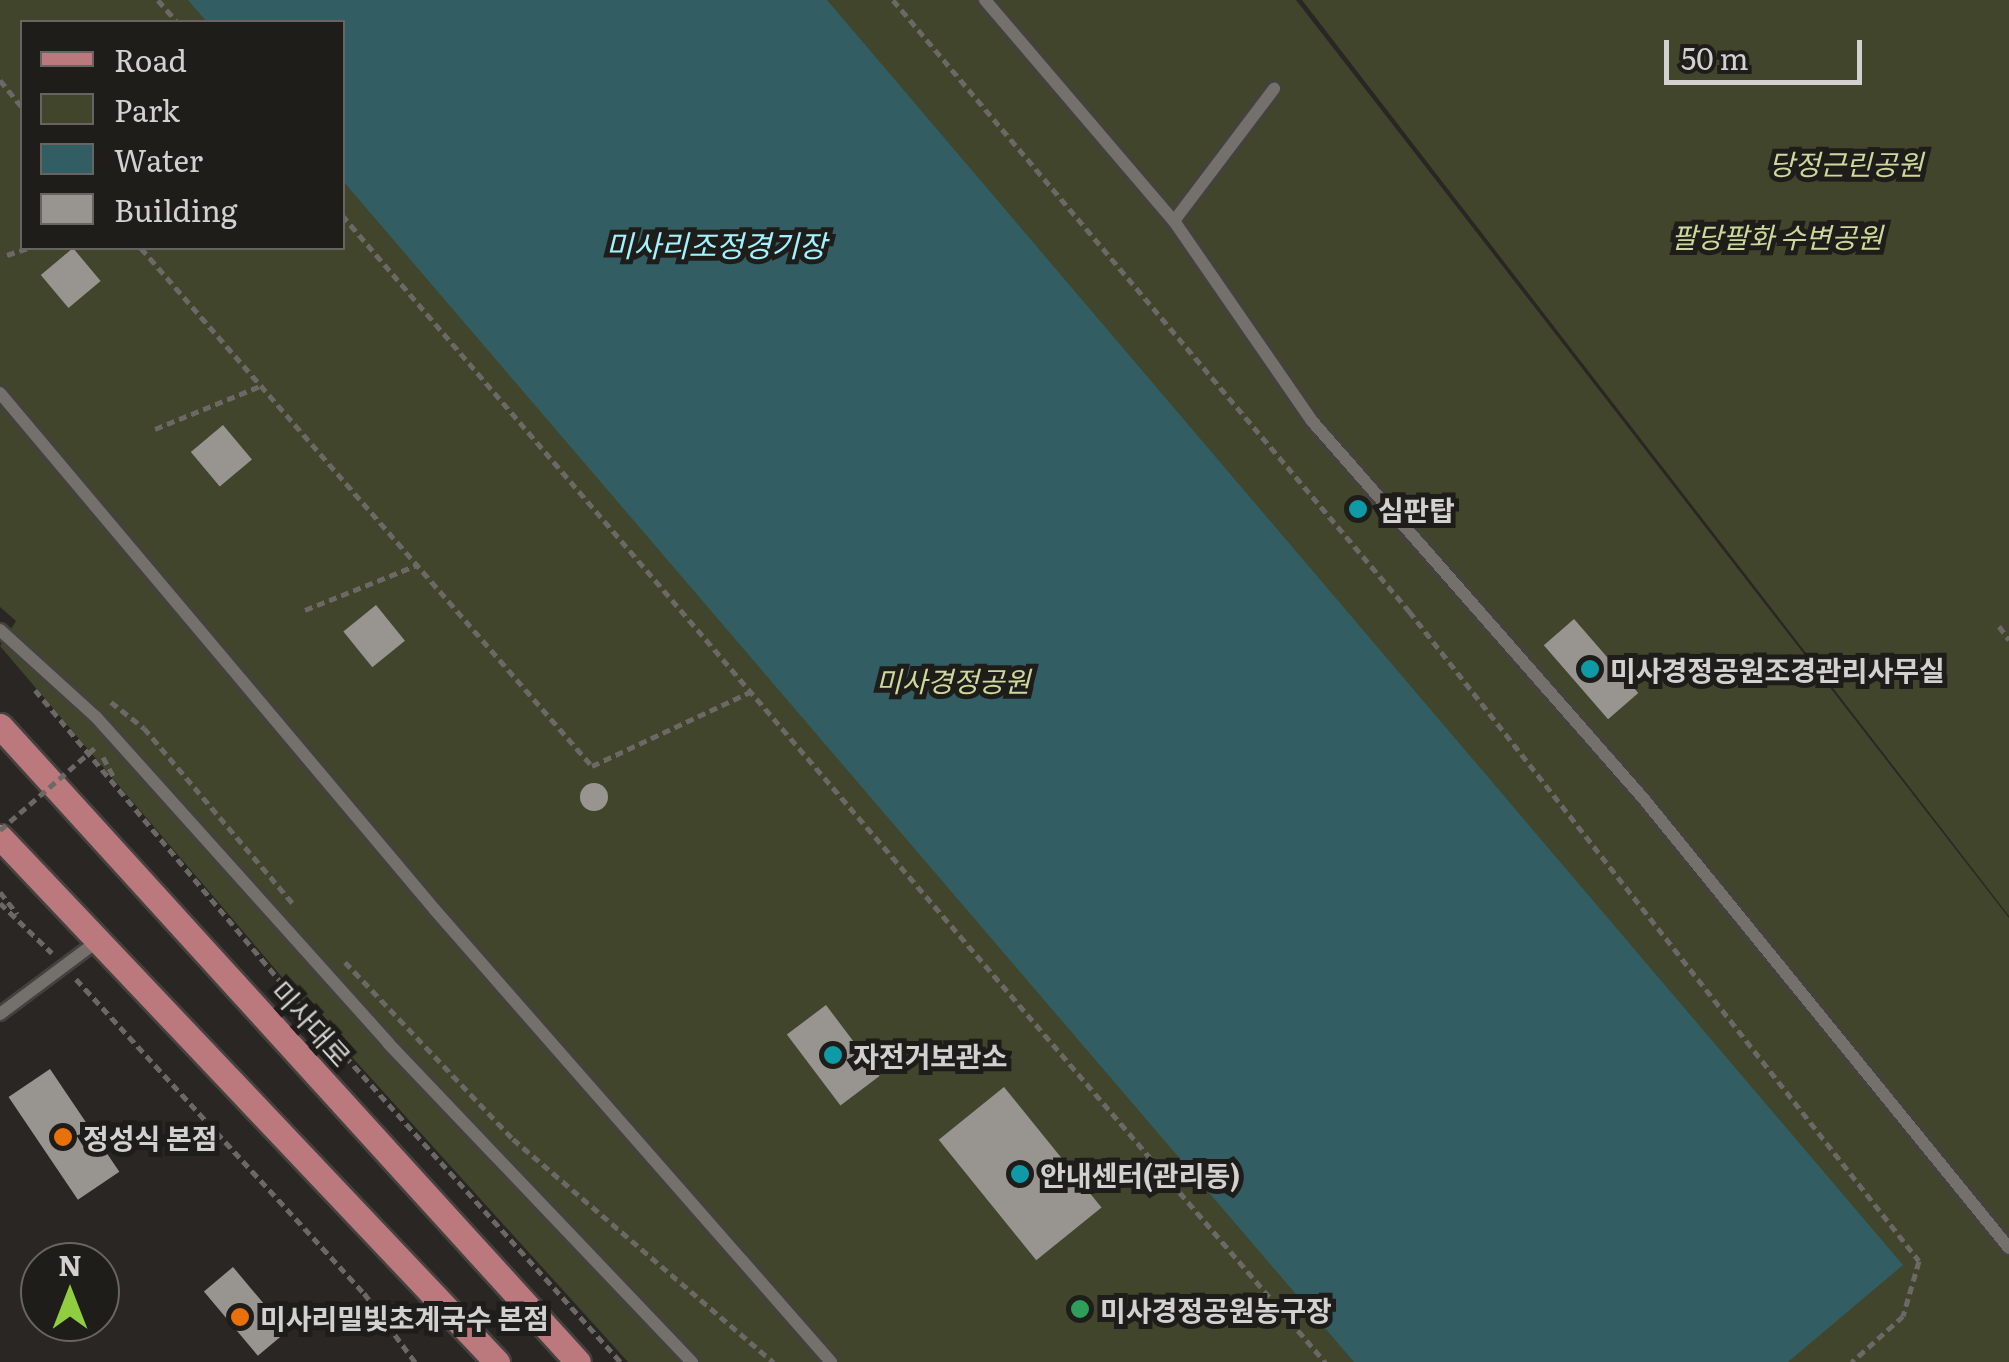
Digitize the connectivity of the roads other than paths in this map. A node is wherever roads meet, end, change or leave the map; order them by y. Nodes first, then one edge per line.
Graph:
1 (985, 0) edge
2 (1274, 89) dead end
3 (1174, 221) junction
4 (0, 392) edge
5 (0, 630) edge
6 (0, 726) edge
7 (0, 833) edge
8 (95, 943) junction
9 (0, 1014) edge
10 (2009, 1248) edge
11 (497, 1362) edge
12 (578, 1362) edge
13 (692, 1362) edge
14 (831, 1362) edge

1 - 3 lane
2 - 3 lane
3 - 10 lane
4 - 14 lane
5 - 13 lane
6 - 12 main road, 미사대로
7 - 8 main road
8 - 9 lane
8 - 11 main road

